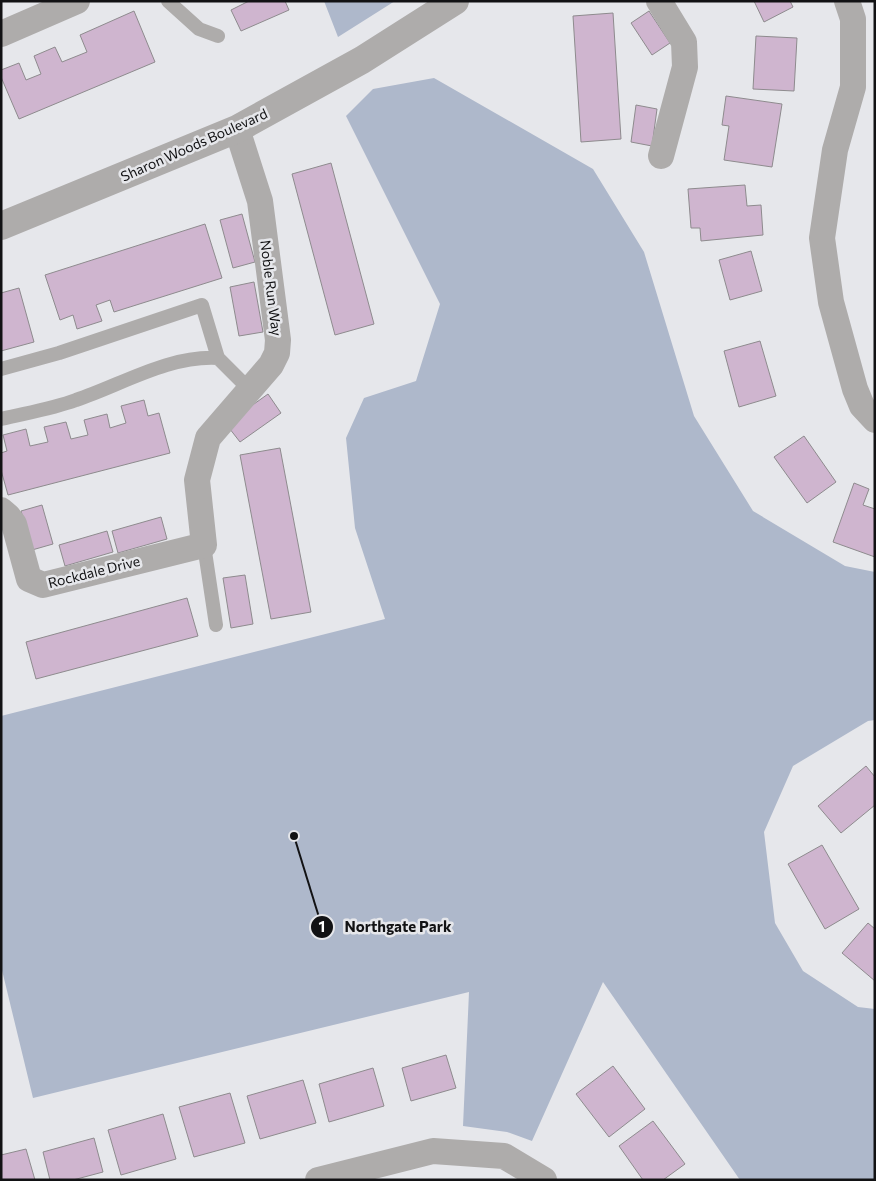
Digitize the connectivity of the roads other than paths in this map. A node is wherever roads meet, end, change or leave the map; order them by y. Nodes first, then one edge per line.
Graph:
1 (77, 1) edge
2 (168, 1) edge
3 (455, 1) edge
4 (659, 1) edge
5 (846, 1) edge
6 (1, 34) edge
7 (218, 36) dead end
8 (864, 89) edge
9 (237, 129) junction
10 (661, 156) dead end
11 (1, 226) edge
12 (218, 358) junction
13 (1, 369) edge
14 (250, 390) junction
15 (1, 419) edge
16 (875, 420) edge
17 (1, 510) edge
18 (204, 544) junction
19 (216, 625) dead end
20 (318, 1180) edge
21 (544, 1180) edge

1 - 6 street
2 - 7 lane
3 - 9 street, Sharon Woods Boulevard
4 - 10 street
5 - 8 street
8 - 16 street
9 - 11 street, Sharon Woods Boulevard
9 - 14 street, Noble Run Way
12 - 13 lane
12 - 14 lane
12 - 15 lane
14 - 18 street, Noble Run Way
17 - 18 street, Rockdale Drive
18 - 19 lane
20 - 21 street

